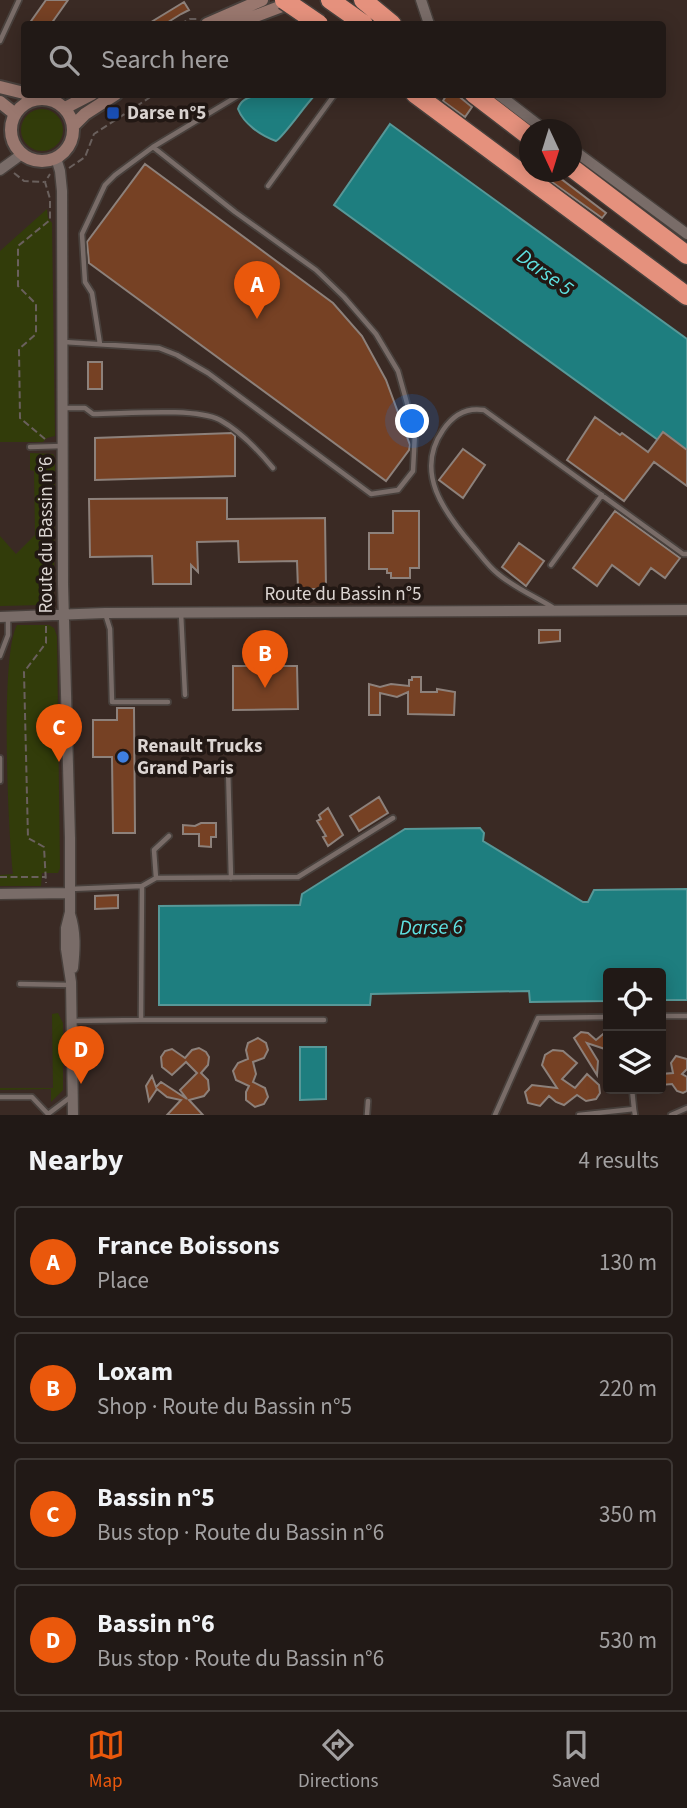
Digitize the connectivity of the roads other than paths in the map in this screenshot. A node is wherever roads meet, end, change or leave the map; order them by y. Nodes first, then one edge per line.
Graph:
1 (19, 0) edge
2 (262, 0) edge
3 (284, 0) edge
4 (297, 0) edge
5 (330, 0) edge
6 (363, 0) edge
7 (421, 0) edge
8 (246, 3) edge
9 (213, 21) edge
10 (242, 21) edge
11 (315, 21) edge
12 (360, 21) edge
13 (388, 21) edge
14 (428, 21) edge
15 (0, 41) edge
16 (0, 87) edge
17 (21, 93) edge
18 (39, 98) edge
19 (84, 98) edge
20 (110, 98) edge
21 (235, 98) edge
22 (332, 98) edge
23 (420, 98) edge
24 (478, 98) edge
25 (503, 98) edge
26 (42, 99) junction
27 (0, 102) edge
28 (65, 108) junction
29 (15, 114) junction
30 (531, 119) edge
31 (73, 126) junction
32 (519, 129) edge
33 (153, 147) junction
34 (582, 156) edge
35 (17, 158) junction
36 (56, 158) junction
37 (0, 170) edge
38 (582, 176) edge
39 (268, 186) dead end
40 (687, 234) edge
41 (687, 255) edge
42 (687, 296) edge
43 (62, 342) junction
44 (100, 344) junction
45 (62, 408) junction
46 (63, 446) junction
47 (30, 447) dead end
48 (273, 468) dead end
49 (603, 495) junction
50 (687, 554) edge
51 (551, 565) dead end
52 (557, 610) junction
53 (687, 610) edge
54 (181, 612) junction
55 (105, 613) junction
56 (64, 615) junction
57 (4, 617) edge
58 (0, 656) edge
59 (185, 695) dead end
60 (168, 702) dead end
61 (0, 758) edge
62 (178, 768) dead end
63 (0, 781) edge
64 (393, 818) dead end
65 (169, 836) dead end
66 (156, 878) junction
67 (231, 878) junction
68 (142, 886) junction
69 (69, 891) junction
70 (0, 894) edge
71 (20, 984) dead end
72 (71, 984) junction
73 (666, 1016) edge
74 (687, 1016) edge
75 (603, 1017) edge
76 (141, 1020) junction
77 (324, 1020) dead end
78 (72, 1021) junction
79 (633, 1094) edge
80 (72, 1095) junction
81 (0, 1097) edge
82 (368, 1101) dead end
83 (685, 1111) edge
84 (635, 1112) edge
85 (47, 1114) edge
86 (73, 1115) edge
87 (367, 1115) edge
88 (495, 1115) edge
89 (579, 1115) edge
90 (672, 1115) edge

1 - 15 lane
2 - 8 main road
3 - 11 highway, bridge
4 - 10 main road
5 - 12 highway
6 - 13 highway
7 - 14 street
8 - 9 main road
16 - 17 main road
18 - 26 main road
19 - 28 main road
20 - 31 main road
21 - 33 lane
22 - 39 lane
23 - 42 highway
24 - 32 highway
25 - 30 street
26 - 28 main road
26 - 29 main road
27 - 29 main road
28 - 31 main road
29 - 35 main road
31 - 36 main road
33 - 44 lane
33 - 44 lane
34 - 40 street
35 - 36 main road
35 - 37 street
36 - 43 street, Route du Bassin n°6
38 - 41 highway
43 - 44 lane
43 - 45 street, Route du Bassin n°6
45 - 46 street, Route du Bassin n°6
45 - 48 lane
46 - 47 lane
46 - 56 street, Route du Bassin n°6
49 - 50 lane
49 - 51 lane
49 - 52 lane
52 - 53 street, Route du Bassin n°5
52 - 54 street, Route du Bassin n°5
54 - 55 street, Route du Bassin n°5
54 - 59 lane
55 - 56 street, Route du Bassin n°5
55 - 60 lane
56 - 57 street, Route du Bassin n°5
56 - 69 street, Route du Bassin n°6
57 - 58 lane
61 - 63 lane
62 - 67 lane
64 - 67 lane
65 - 66 lane
66 - 67 lane
66 - 68 lane
68 - 69 lane
68 - 76 lane
69 - 70 street
69 - 72 street, Route du Bassin n°6
71 - 72 lane
72 - 78 street, Route du Bassin n°6
73 - 74 lane
75 - 88 lane
76 - 77 lane
76 - 78 lane
78 - 80 street, Route du Bassin n°6
79 - 84 lane
80 - 85 lane
80 - 86 street, Route du Bassin n°6
81 - 85 lane
82 - 87 lane
83 - 90 lane
84 - 89 lane

